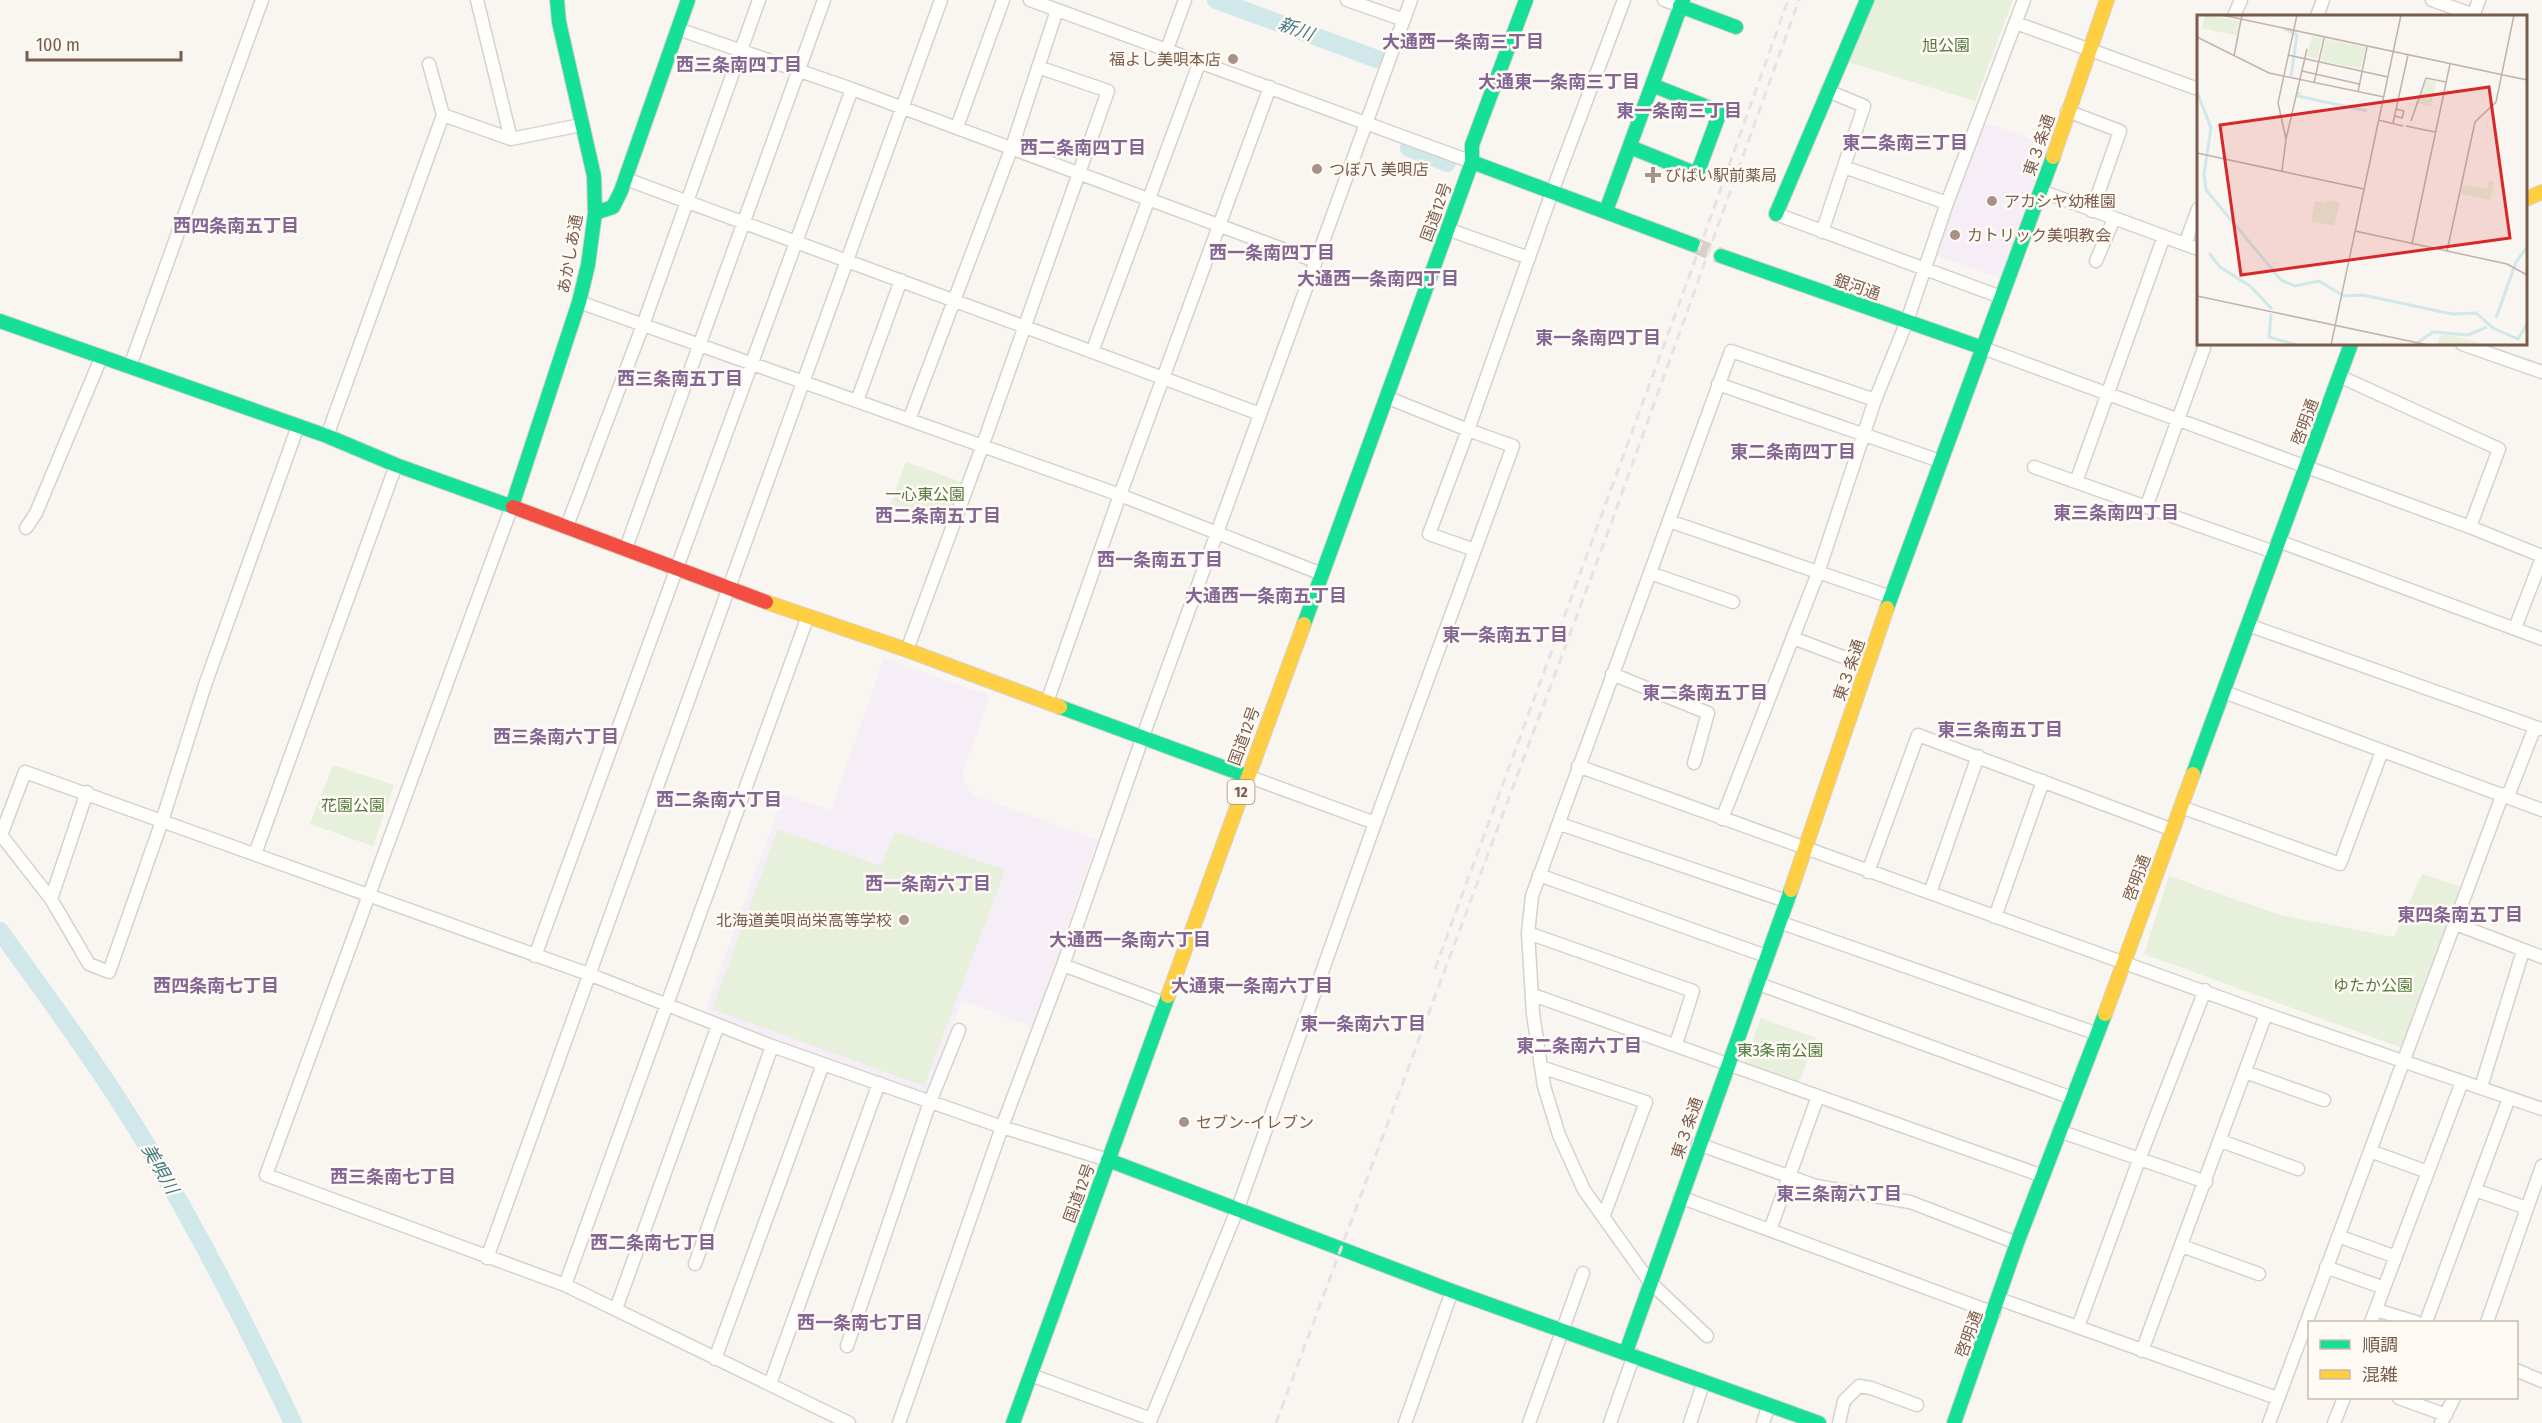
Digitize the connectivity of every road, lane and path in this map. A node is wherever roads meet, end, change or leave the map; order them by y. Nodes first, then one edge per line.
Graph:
1 (262, 0) edge
2 (477, 0) edge
3 (557, 0) edge
4 (688, 0) edge
5 (759, 0) edge
6 (824, 0) edge
7 (941, 0) edge
8 (1003, 0) edge
9 (1030, 0) edge
10 (1185, 0) edge
11 (1347, 0) edge
12 (1411, 0) edge
13 (1526, 0) edge
14 (1539, 0) edge
15 (1624, 0) edge
16 (1664, 0) edge
17 (1867, 0) edge
18 (2024, 0) edge
19 (2107, 0) edge
20 (2241, 0) edge
21 (2323, 0) edge
22 (2432, 0) edge
23 (2479, 0) edge
24 (1681, 3) edge
25 (1057, 9) junction
26 (2234, 15) edge
27 (2317, 15) edge
28 (2471, 15) edge
29 (2474, 15) edge
30 (1404, 20) junction
31 (2016, 23) junction
32 (1736, 27) dead end
33 (678, 29) junction
34 (1167, 49) junction
35 (2090, 49) junction
36 (740, 50) junction
37 (1200, 61) junction
38 (429, 64) dead end
39 (1038, 67) junction
40 (799, 70) junction
41 (1652, 85) junction
42 (1270, 87) junction
43 (2197, 88) edge
44 (852, 89) junction
45 (1827, 92) junction
46 (904, 107) junction
47 (2067, 111) junction
48 (443, 115) junction
49 (1368, 122) junction
50 (581, 125) junction
51 (957, 127) junction
52 (511, 139) junction
53 (1012, 147) junction
54 (1630, 147) junction
55 (1472, 162) junction
56 (1844, 167) junction
57 (1079, 172) junction
58 (626, 178) junction
59 (2041, 191) junction
60 (1552, 192) junction
61 (2542, 192) edge
62 (1148, 199) junction
63 (2527, 200) edge
64 (686, 201) junction
65 (1947, 203) junction
66 (1606, 211) junction
67 (2092, 211) junction
68 (595, 213) junction
69 (1776, 214) joint
70 (2197, 214) edge
71 (2114, 219) junction
72 (743, 221) junction
73 (1219, 227) junction
74 (1447, 229) junction
75 (1822, 231) junction
76 (2164, 237) junction
77 (795, 240) junction
78 (2185, 244) junction
79 (1694, 246) tunnel mouth
80 (2197, 248) edge
81 (1721, 256) tunnel mouth
82 (1529, 258) junction
83 (848, 259) junction
84 (1315, 261) junction
85 (2096, 261) dead end
86 (1925, 268) junction
87 (901, 280) junction
88 (2001, 297) junction
89 (955, 300) junction
90 (579, 302) junction
91 (0, 321) edge
92 (1907, 321) junction
93 (643, 325) junction
94 (1025, 327) junction
95 (699, 344) junction
96 (2351, 345) edge
97 (2465, 345) edge
98 (1983, 348) junction
99 (2204, 348) dead end
100 (1092, 352) junction
101 (101, 358) junction
102 (751, 363) junction
103 (130, 366) junction
104 (2542, 372) edge
105 (2339, 376) junction
106 (1164, 379) junction
107 (804, 383) junction
108 (1718, 384) junction
109 (2106, 394) junction
110 (1386, 397) junction
111 (1875, 400) junction
112 (857, 401) junction
113 (1260, 414) junction
114 (2178, 419) junction
115 (909, 420) junction
116 (298, 426) junction
117 (1468, 430) junction
118 (327, 436) junction
119 (1865, 436) junction
120 (982, 447) junction
121 (1940, 461) junction
122 (396, 465) junction
123 (2034, 467) dead end
124 (2306, 467) junction
125 (2076, 482) junction
126 (1120, 495) junction
127 (2147, 505) junction
128 (512, 506) junction
129 (1669, 520) junction
130 (567, 526) junction
131 (2470, 527) junction
132 (26, 528) dead end
133 (1217, 533) junction
134 (2276, 547) junction
135 (626, 548) junction
136 (1475, 550) junction
137 (2542, 557) edge
138 (676, 567) junction
139 (1650, 573) junction
140 (1818, 573) junction
141 (1322, 574) junction
142 (728, 589) junction
143 (1891, 597) junction
144 (1733, 602) dead end
145 (808, 616) junction
146 (2248, 625) junction
147 (2515, 628) junction
148 (1793, 638) junction
149 (2542, 639) edge
150 (907, 650) junction
151 (1867, 666) junction
152 (1612, 674) junction
153 (2224, 692) junction
154 (1047, 702) junction
155 (2538, 728) edge
156 (1143, 736) junction
157 (2382, 751) junction
158 (1978, 756) junction
159 (1694, 763) dead end
160 (1578, 766) junction
161 (1247, 776) junction
162 (2043, 781) junction
163 (87, 792) junction
164 (2502, 796) junction
165 (2181, 807) junction
166 (2542, 810) edge
167 (1722, 819) junction
168 (162, 821) junction
169 (1375, 823) junction
170 (1560, 824) junction
171 (2173, 830) junction
172 (1804, 849) junction
173 (255, 854) junction
174 (1868, 872) junction
175 (1539, 875) junction
176 (1930, 893) junction
177 (368, 895) junction
178 (51, 899) junction
179 (1786, 902) junction
180 (1995, 917) junction
181 (1779, 922) junction
182 (2453, 923) junction
183 (1528, 933) junction
184 (2523, 951) junction
185 (535, 956) junction
186 (1766, 956) junction
187 (2542, 957) edge
188 (2124, 962) junction
189 (1063, 965) junction
190 (591, 975) junction
191 (1756, 983) junction
192 (2205, 990) junction
193 (1533, 995) junction
194 (1164, 1003) junction
195 (666, 1006) junction
196 (2266, 1014) junction
197 (718, 1025) junction
198 (959, 1030) dead end
199 (2098, 1034) junction
200 (1676, 1044) junction
201 (772, 1046) junction
202 (2404, 1061) junction
203 (824, 1064) junction
204 (1726, 1064) junction
205 (1541, 1067) junction
206 (2246, 1072) junction
207 (2462, 1082) junction
208 (879, 1083) junction
209 (2481, 1087) junction
210 (1818, 1096) junction
211 (2072, 1098) junction
212 (2509, 1098) junction
213 (2324, 1100) dead end
214 (930, 1102) junction
215 (2542, 1109) edge
216 (1002, 1127) junction
217 (2059, 1131) junction
218 (2221, 1140) junction
219 (1698, 1144) junction
220 (2370, 1151) junction
221 (1108, 1160) junction
222 (2139, 1160) junction
223 (2542, 1166) edge
224 (2298, 1169) dead end
225 (2428, 1172) junction
226 (1788, 1176) junction
227 (2043, 1176) junction
228 (2206, 1182) junction
229 (2475, 1190) junction
230 (1680, 1197) junction
231 (1238, 1208) junction
232 (2527, 1208) junction
233 (1604, 1215) junction
234 (1770, 1230) junction
235 (2338, 1236) junction
236 (2017, 1243) junction
237 (2182, 1246) junction
238 (2396, 1257) junction
239 (487, 1258) junction
240 (695, 1264) dead end
241 (2326, 1267) junction
242 (1583, 1273) dead end
243 (2259, 1274) dead end
244 (1649, 1281) junction
245 (565, 1285) junction
246 (2384, 1288) junction
247 (1452, 1291) junction
248 (2000, 1299) junction
249 (616, 1309) junction
250 (2376, 1310) junction
251 (1994, 1313) junction
252 (2372, 1321) edge
253 (2410, 1321) edge
254 (2427, 1321) edge
255 (2488, 1321) edge
256 (2078, 1327) junction
257 (1562, 1330) junction
258 (1707, 1336) dead end
259 (847, 1346) dead end
260 (2142, 1351) junction
261 (1630, 1354) junction
262 (715, 1359) junction
263 (2518, 1370) edge
264 (1030, 1375) junction
265 (1704, 1381) junction
266 (2542, 1381) edge
267 (770, 1384) junction
268 (2277, 1398) junction
269 (2344, 1399) edge
270 (2401, 1399) edge
271 (2454, 1399) edge
272 (1769, 1405) junction
273 (1917, 1405) dead end
274 (2444, 1419) edge
275 (1150, 1421) edge
276 (849, 1423) edge
277 (899, 1423) edge
278 (1013, 1423) edge
279 (1405, 1423) edge
280 (1529, 1423) edge
281 (1610, 1423) edge
282 (1690, 1423) edge
283 (1763, 1423) edge
284 (1819, 1423) edge
285 (1839, 1423) edge
286 (1953, 1423) edge
287 (2269, 1423) edge
288 (2334, 1423) edge

1 - 103 street
2 - 52 street
3 - 50 main road, あかしあ通
4 - 33 main road
5 - 36 street
6 - 40 street
7 - 46 street
8 - 51 street
9 - 25 street
10 - 34 street
11 - 30 street
12 - 30 street
13 - 55 main road, 国道12号 / 12
14 - 55 main road, 国道12号 / 12
15 - 60 street
16 - 24 street
17 - 45 main road
18 - 31 street
19 - 35 main road, 東３条通
20 - 26 street
21 - 27 street
22 - 28 street
23 - 29 street
24 - 32 main road
24 - 41 main road
25 - 34 street
25 - 39 street
30 - 49 street
31 - 35 street
31 - 65 street
33 - 36 street
33 - 58 main road
34 - 37 street
35 - 43 street
35 - 47 main road, 東３条通
36 - 40 street
36 - 64 street
37 - 42 street
37 - 62 street
38 - 48 street
39 - 53 street
39 - 57 street
40 - 44 street
40 - 72 street
41 - 54 main road
41 - 54 main road
42 - 49 street
42 - 73 street
44 - 46 street
44 - 77 street
45 - 56 street
45 - 69 main road
46 - 51 street
46 - 83 street
47 - 59 main road, 東３条通
47 - 67 street
48 - 52 street
48 - 118 street
49 - 55 street
49 - 84 street
50 - 52 street
50 - 68 main road, あかしあ通
51 - 53 street
53 - 57 street
53 - 89 street
54 - 66 main road
55 - 60 main road
55 - 74 main road, 国道12号 / 12
56 - 65 street
56 - 75 street
57 - 62 street
57 - 94 street
58 - 64 street
58 - 68 main road
59 - 67 street
59 - 88 main road, 東３条通
60 - 66 main road
60 - 82 street
61 - 63 main road
62 - 73 street
62 - 100 street
64 - 72 street
64 - 93 street
65 - 86 street
66 - 79 main road
67 - 71 street
68 - 90 main road, あかしあ通
69 - 75 street
70 - 78 street
71 - 76 street
71 - 85 street
72 - 77 street
72 - 95 street
73 - 84 street
73 - 106 street
74 - 82 street
74 - 110 main road, 国道12号 / 12
75 - 86 street
76 - 78 street
76 - 109 street
77 - 83 street
77 - 102 street
78 - 80 street
81 - 92 main road, 銀河通
82 - 117 street
83 - 87 street
83 - 107 street
84 - 113 street
86 - 88 street
86 - 92 street
87 - 89 street
87 - 112 street
88 - 98 main road, 東３条通
89 - 94 street
89 - 115 street
90 - 93 street
90 - 128 main road, あかしあ通
91 - 101 main road
92 - 98 main road, 銀河通
92 - 111 street
93 - 95 street
93 - 130 street
94 - 100 street
94 - 120 street
95 - 102 street
95 - 135 street
96 - 105 main road, 啓明通
97 - 104 street
98 - 109 street
98 - 121 main road, 東３条通
99 - 114 street
100 - 106 street
101 - 103 main road
101 - 132 street
102 - 107 street
102 - 138 street
103 - 116 main road
105 - 124 main road, 啓明通
105 - 131 street
106 - 113 street
106 - 126 street
107 - 112 street
107 - 142 street
108 - 111 street
108 - 119 street
108 - 129 street
109 - 114 street
109 - 125 street
110 - 117 street
110 - 141 main road, 国道12号 / 12
111 - 119 street
112 - 115 street
113 - 133 street
114 - 124 street
114 - 127 street
115 - 120 street
116 - 118 main road
116 - 168 street
117 - 136 street
117 - 136 street
118 - 122 main road
119 - 121 street
119 - 140 street
120 - 126 street
120 - 150 street
121 - 143 main road, 東３条通
122 - 128 main road
122 - 173 street
123 - 125 street
124 - 131 street
124 - 134 main road, 啓明通
125 - 127 street
126 - 133 street
126 - 154 street
127 - 134 street
128 - 130 main road
128 - 177 street
129 - 139 street
129 - 140 street
130 - 135 main road
131 - 137 street
133 - 141 street
133 - 156 street
134 - 146 main road, 啓明通
134 - 147 street
135 - 138 main road
136 - 169 street
137 - 147 street
138 - 142 main road
138 - 185 street
139 - 144 street
139 - 152 street
140 - 143 street
140 - 148 street
141 - 161 main road, 国道12号 / 12
142 - 145 main road
142 - 190 street
143 - 151 main road, 東３条通
145 - 150 main road
145 - 195 street
146 - 153 main road, 啓明通
146 - 155 street
147 - 149 street
148 - 151 street
148 - 167 street
150 - 154 main road
151 - 172 main road, 東３条通
152 - 159 street
152 - 160 street
153 - 157 street
153 - 165 main road, 啓明通
154 - 156 main road
155 - 164 street
156 - 161 main road
156 - 189 street
157 - 164 street
157 - 165 street
158 - 162 street
158 - 174 street
158 - 176 street
160 - 167 street
160 - 170 street
161 - 169 street
161 - 194 main road, 国道12号 / 12
162 - 171 street
162 - 180 street
163 - 168 street
163 - 178 street
163 - 178 street
164 - 166 street
164 - 182 street
165 - 171 main road, 啓明通
167 - 172 street
168 - 173 street
168 - 178 street
169 - 231 street
170 - 175 street
170 - 179 street
171 - 188 main road, 啓明通
172 - 174 street
172 - 179 main road, 東３条通
173 - 177 street
174 - 176 street
175 - 183 street
175 - 186 street
176 - 180 street
177 - 185 street
177 - 239 street
179 - 181 main road, 東３条通
180 - 188 street
181 - 186 main road, 東３条通
181 - 199 street
182 - 184 street
182 - 202 street
183 - 193 street
183 - 200 street
184 - 187 street
184 - 209 street
185 - 190 street
186 - 191 main road, 東３条通
188 - 192 street
188 - 199 main road, 啓明通
189 - 194 street
189 - 216 street
190 - 195 street
190 - 239 street
191 - 204 main road, 東３条通
191 - 211 street
192 - 196 street
192 - 222 street
193 - 200 street
193 - 205 street
194 - 221 main road, 国道12号 / 12
195 - 197 street
195 - 245 street
196 - 202 street
196 - 206 street
197 - 201 street
197 - 249 street
198 - 214 street
199 - 211 main road, 啓明通
200 - 204 street
201 - 203 street
201 - 240 street
202 - 207 street
202 - 220 street
203 - 208 street
203 - 262 street
204 - 210 street
204 - 219 main road, 東３条通
205 - 233 street
205 - 233 street
206 - 213 street
206 - 218 street
207 - 209 street
207 - 225 street
208 - 214 street
208 - 267 street
209 - 212 street
210 - 226 street
210 - 227 street
211 - 217 main road, 啓明通
212 - 215 street
212 - 229 street
214 - 216 street
214 - 259 street
216 - 221 street
216 - 277 street
217 - 222 street
217 - 227 main road, 啓明通
218 - 224 street
218 - 228 street
219 - 226 street
219 - 230 main road, 東３条通
220 - 225 street
220 - 235 street
221 - 231 main road
221 - 264 main road, 国道12号 / 12
222 - 228 street
222 - 256 street
223 - 232 street
225 - 238 street
226 - 234 street
226 - 236 street
227 - 236 main road, 啓明通
228 - 237 street
229 - 232 street
229 - 254 street
230 - 234 street
230 - 244 main road, 東３条通
231 - 247 main road
231 - 275 street
232 - 255 street
233 - 244 street
234 - 251 street
235 - 238 street
235 - 241 street
236 - 248 main road, 啓明通
237 - 243 street
237 - 260 street
238 - 246 street
239 - 245 street
241 - 246 street
241 - 268 street
242 - 257 street
244 - 258 street
244 - 261 main road, 東３条通
245 - 249 street
246 - 250 street
247 - 257 main road
247 - 279 street
248 - 251 main road, 啓明通
248 - 256 street
249 - 262 street
250 - 252 street
250 - 253 street
251 - 286 main road, 啓明通
256 - 260 street
257 - 261 main road
257 - 280 street
260 - 268 street
261 - 265 main road
261 - 281 street
262 - 267 street
263 - 266 street
264 - 275 street
264 - 278 main road, 国道12号 / 12
265 - 272 main road
265 - 282 street
267 - 276 street
268 - 287 street
269 - 288 street
270 - 274 street
271 - 274 street
272 - 283 street
272 - 284 main road
273 - 285 street

